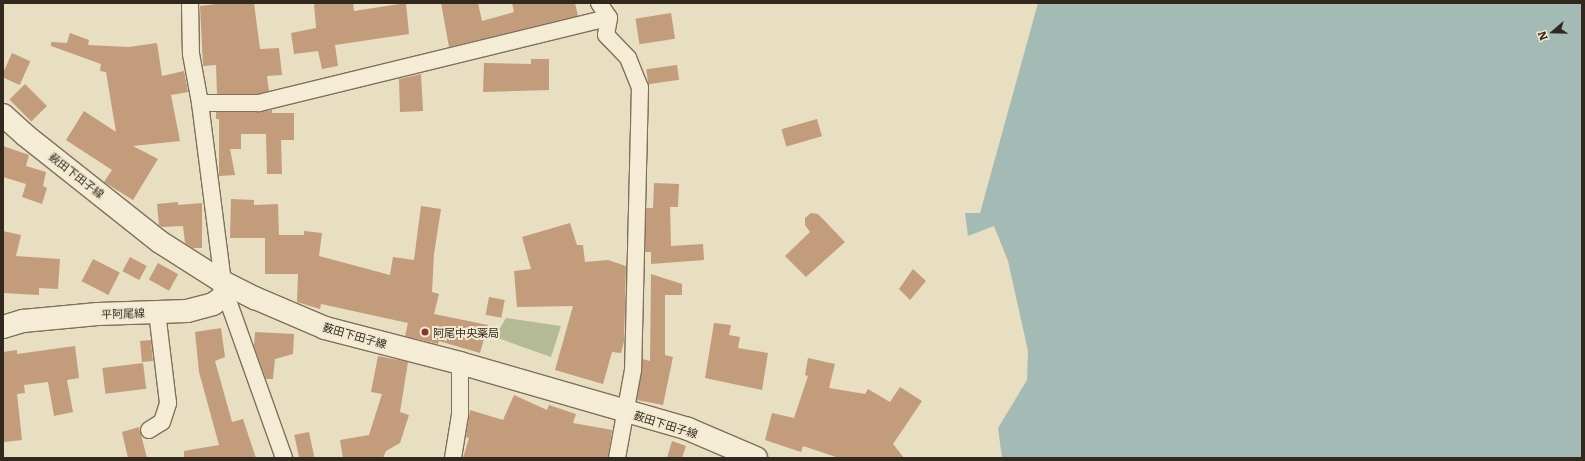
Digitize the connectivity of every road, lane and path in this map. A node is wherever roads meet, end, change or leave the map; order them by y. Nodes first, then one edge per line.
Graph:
1 (190, 3) edge
2 (599, 3) edge
3 (609, 18) junction
4 (200, 103) junction
5 (3, 115) edge
6 (224, 289) junction
7 (157, 312) junction
8 (3, 327) edge
9 (460, 363) junction
10 (628, 413) junction
11 (148, 430) dead end
12 (284, 458) edge
13 (453, 458) edge
14 (617, 458) edge
15 (756, 458) edge

1 - 4 street
2 - 3 street
3 - 4 street
3 - 10 street
4 - 6 street
5 - 6 main road, 薮田下田子線
6 - 7 main road, 平阿尾線
6 - 9 main road, 薮田下田子線
6 - 12 street
7 - 8 main road, 平阿尾線
7 - 11 street
9 - 10 main road, 薮田下田子線
9 - 13 street
10 - 14 street
10 - 15 main road, 薮田下田子線

